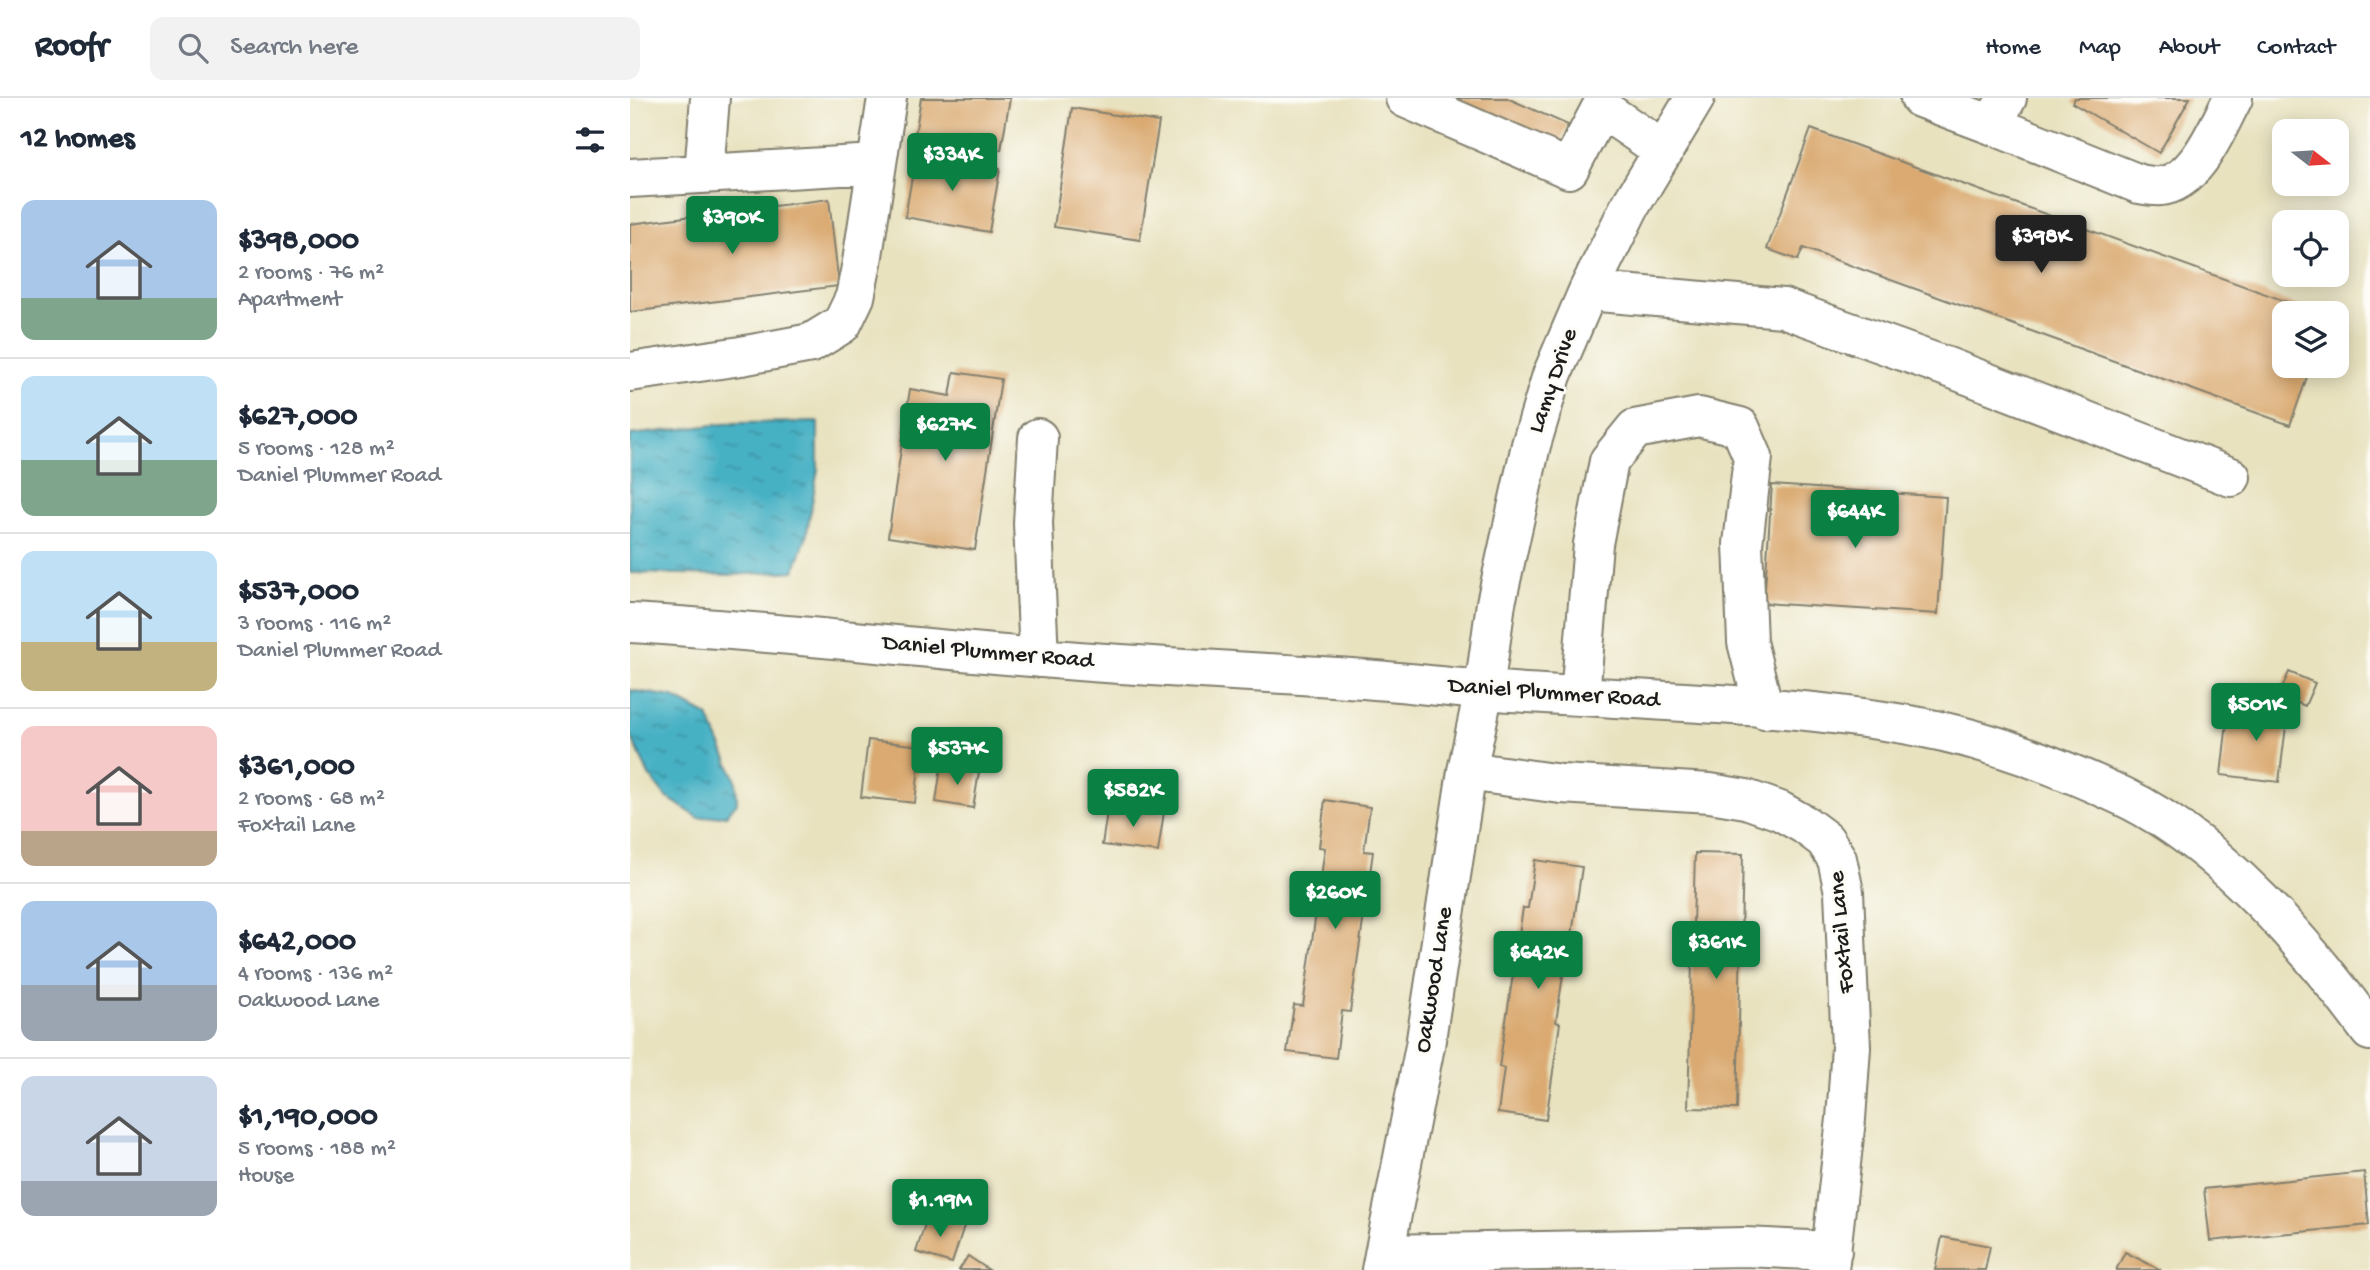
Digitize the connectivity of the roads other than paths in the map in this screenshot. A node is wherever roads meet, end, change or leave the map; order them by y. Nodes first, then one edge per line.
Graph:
1 (710, 98) edge
2 (887, 98) edge
3 (1405, 98) edge
4 (1695, 98) edge
5 (1920, 98) edge
6 (2233, 98) edge
7 (1595, 103) edge
8 (1999, 112) edge
9 (1664, 151) junction
10 (876, 164) junction
11 (704, 173) junction
12 (630, 178) edge
13 (1588, 291) junction
14 (630, 372) edge
15 (1038, 438) dead end
16 (2231, 477) dead end
17 (630, 623) edge
18 (1039, 658) junction
19 (1484, 690) junction
20 (1580, 696) junction
21 (1764, 709) junction
22 (1467, 771) junction
23 (2370, 1031) edge
24 (1831, 1261) edge
25 (1382, 1262) edge

1 - 11 street
2 - 10 street
3 - 7 street
4 - 9 street, Lamy Drive
5 - 8 street
6 - 8 street
7 - 9 street
9 - 13 street, Lamy Drive
10 - 11 street
10 - 14 street
11 - 12 street
13 - 16 street
13 - 19 street, Lamy Drive
15 - 18 street
17 - 18 street, Daniel Plummer Road
18 - 19 street, Daniel Plummer Road
19 - 20 street, Daniel Plummer Road
19 - 22 street, Oakwood Lane
20 - 21 street, Daniel Plummer Road
20 - 21 street
21 - 23 street, Daniel Plummer Road
22 - 24 street, Foxtail Lane
22 - 25 street, Oakwood Lane
24 - 25 street

